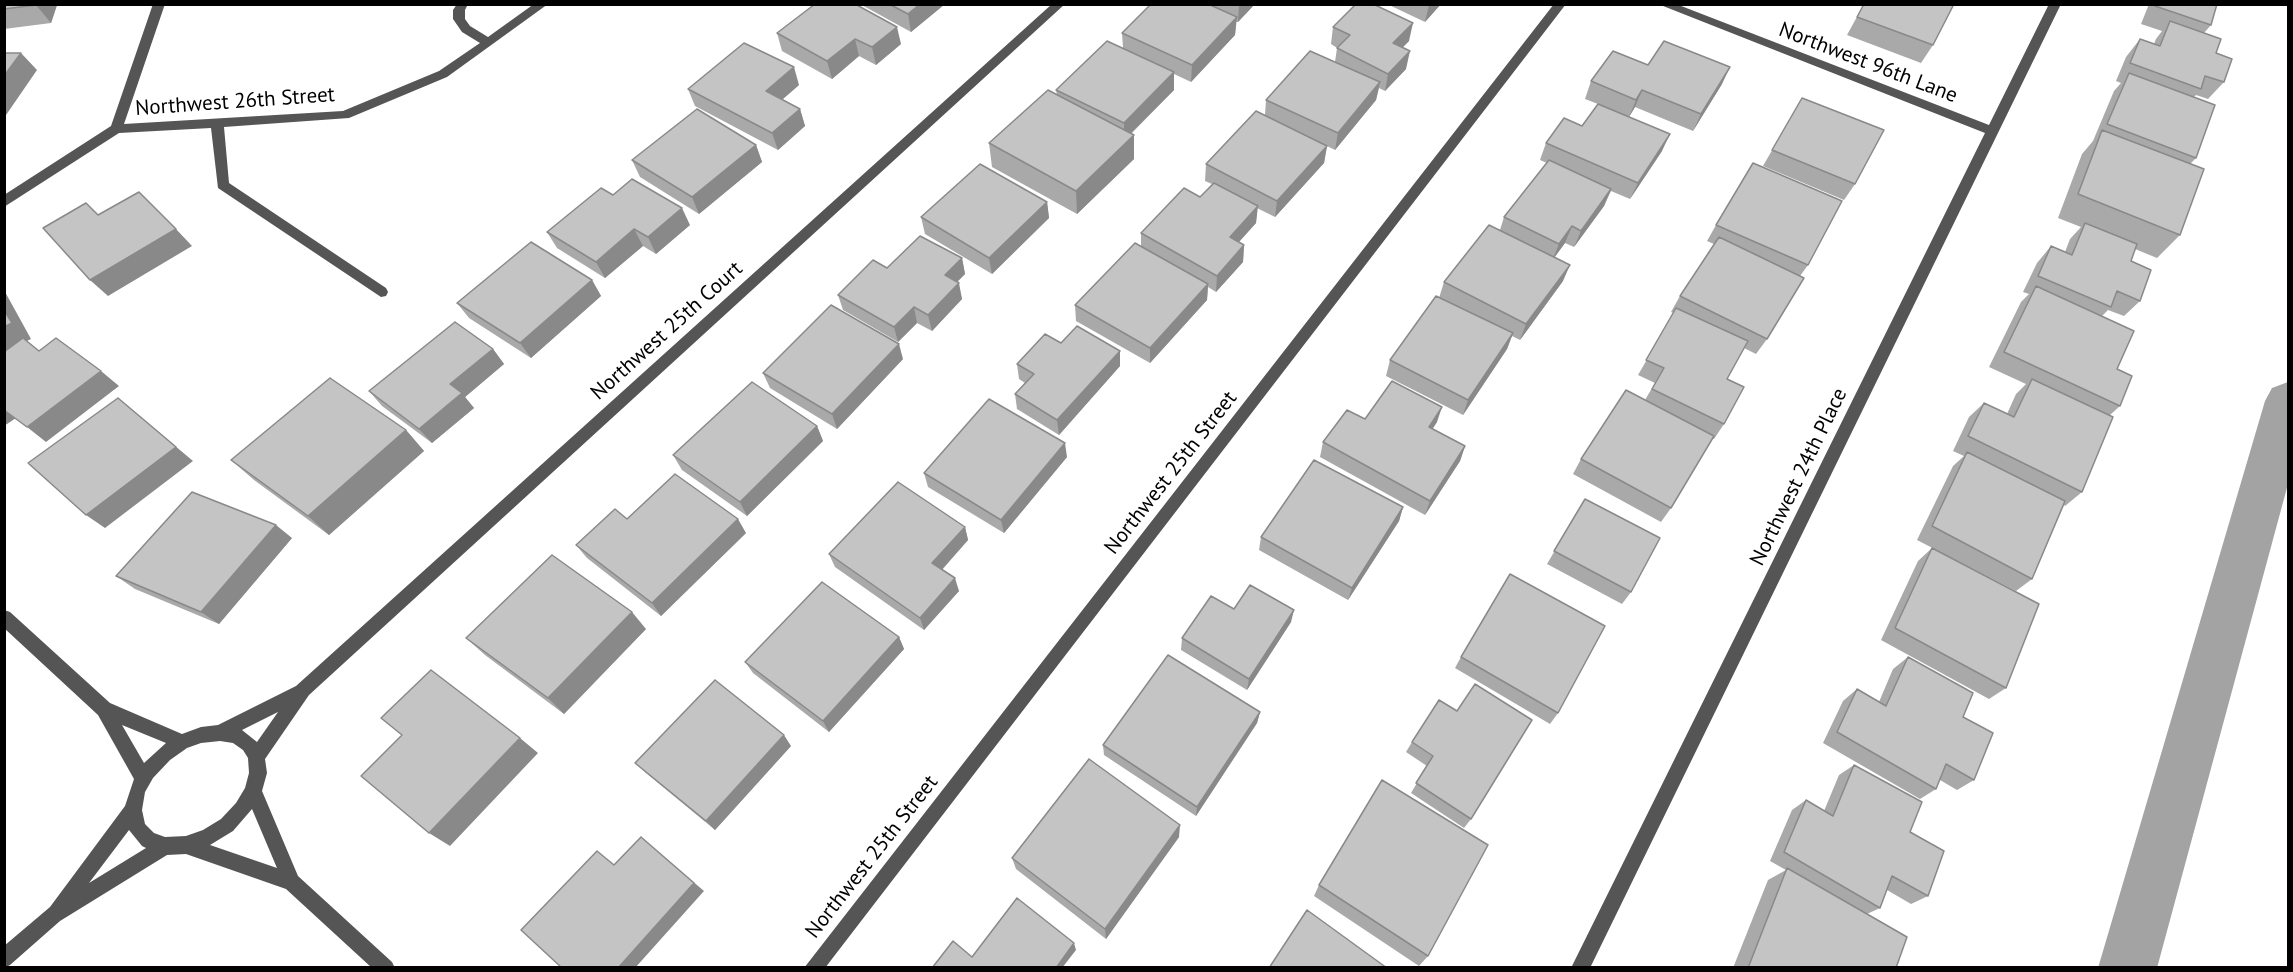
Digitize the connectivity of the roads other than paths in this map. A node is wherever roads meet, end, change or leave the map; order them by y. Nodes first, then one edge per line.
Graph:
1 (159, 4) edge
2 (463, 4) edge
3 (543, 4) edge
4 (1060, 4) edge
5 (1561, 4) edge
6 (1663, 4) edge
7 (2055, 4) edge
8 (489, 43) junction
9 (217, 123) junction
10 (116, 129) junction
11 (1993, 131) junction
12 (4, 202) edge
13 (381, 292) dead end
14 (4, 617) edge
15 (303, 690) junction
16 (104, 709) junction
17 (220, 733) junction
18 (182, 742) junction
19 (256, 757) junction
20 (143, 779) junction
21 (253, 791) junction
22 (133, 810) junction
23 (186, 845) junction
24 (165, 846) junction
25 (292, 882) junction
26 (54, 915) junction
27 (4, 959) edge
28 (386, 968) edge
29 (813, 968) edge
30 (1580, 968) edge

1 - 10 street
2 - 8 street
3 - 8 street, Northwest 26th Street
4 - 15 street, Northwest 25th Court
5 - 29 street, Northwest 25th Street
6 - 11 street, Northwest 96th Lane
7 - 11 street, Northwest 24th Place
8 - 9 street, Northwest 26th Street
9 - 10 street, Northwest 26th Street
9 - 13 street
10 - 12 street
11 - 30 street, Northwest 24th Place
14 - 16 street
15 - 17 street, Northwest 25th Court
15 - 19 street, Northwest 25th Court
16 - 18 street
16 - 20 street
17 - 18 street
17 - 19 street
18 - 20 street
19 - 21 street
20 - 22 street
21 - 23 street
21 - 25 street
22 - 24 street
22 - 26 street
23 - 24 street
23 - 25 street
24 - 26 street
25 - 28 street
26 - 27 street

